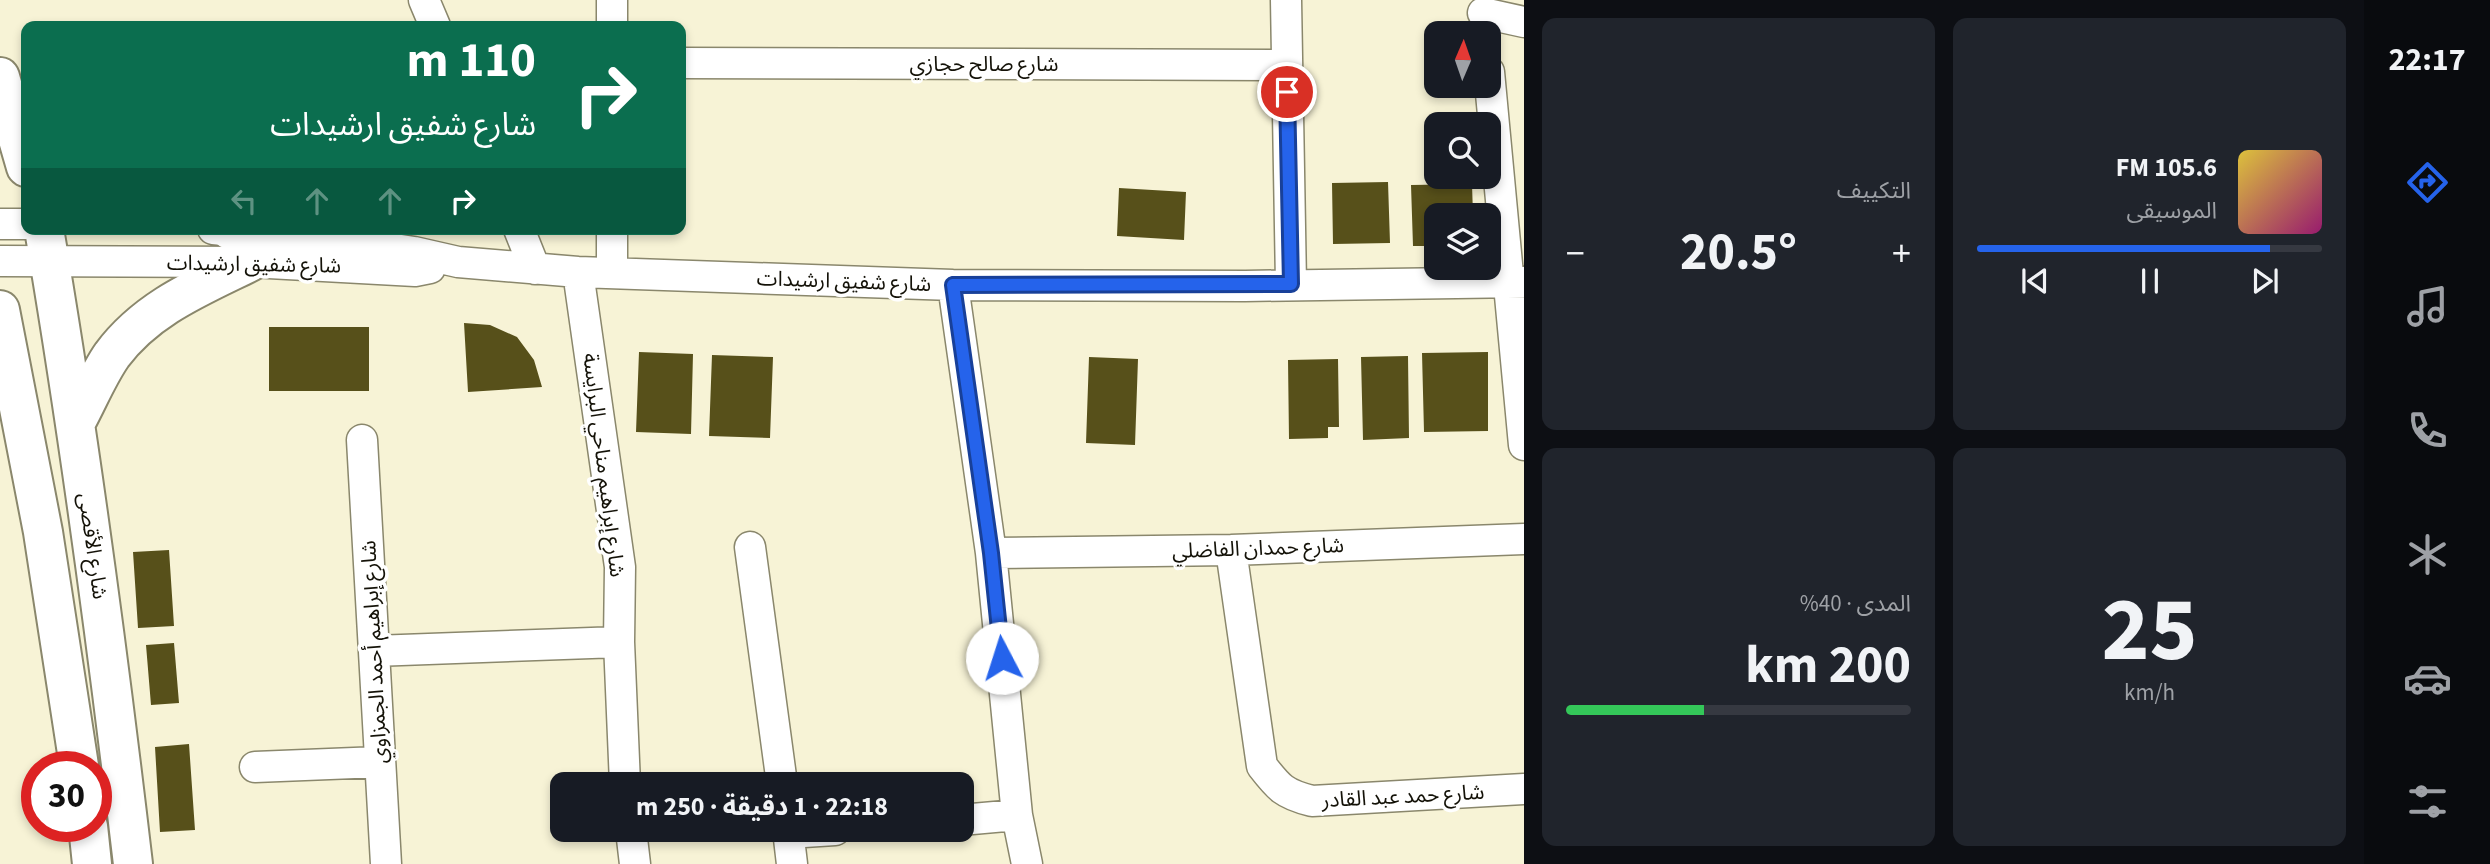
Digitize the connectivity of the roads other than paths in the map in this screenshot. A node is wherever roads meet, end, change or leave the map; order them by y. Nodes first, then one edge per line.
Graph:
1 (424, 0) edge
2 (612, 0) edge
3 (1286, 0) edge
4 (1482, 16) edge
5 (433, 21) edge
6 (612, 21) edge
7 (1524, 22) edge
8 (686, 62) edge
9 (1287, 65) junction
10 (0, 68) edge
11 (0, 77) edge
12 (21, 88) edge
13 (1492, 98) edge
14 (21, 150) edge
15 (0, 224) edge
16 (21, 224) edge
17 (280, 235) edge
18 (521, 235) edge
19 (612, 235) edge
20 (47, 245) edge
21 (0, 261) edge
22 (250, 262) junction
23 (458, 262) junction
24 (535, 270) junction
25 (578, 272) junction
26 (612, 272) junction
27 (1516, 281) edge
28 (1291, 284) junction
29 (953, 285) junction
30 (0, 310) edge
31 (0, 391) edge
32 (23, 422) junction
33 (76, 422) junction
34 (362, 440) dead end
35 (1524, 445) edge
36 (1524, 540) edge
37 (750, 548) dead end
38 (1231, 550) junction
39 (991, 553) junction
40 (619, 642) junction
41 (374, 651) junction
42 (77, 751) edge
43 (379, 762) junction
44 (255, 767) dead end
45 (624, 772) edge
46 (780, 772) edge
47 (1524, 789) edge
48 (1017, 815) junction
49 (974, 819) edge
50 (90, 842) edge
51 (632, 842) edge
52 (789, 842) edge
53 (92, 864) edge
54 (133, 864) edge
55 (386, 864) edge
56 (635, 864) edge
57 (792, 864) edge
58 (1027, 864) edge

1 - 5 street
2 - 6 street
3 - 9 street
4 - 7 street
8 - 9 street, شارع صالح حجازي
9 - 28 street
10 - 12 main road
11 - 14 main road
13 - 27 street
15 - 16 street
17 - 23 street, شارع شفيق ارشيدات
18 - 24 street
19 - 26 street
20 - 21 street, شارع شفيق ارشيدات
20 - 22 street, شارع شفيق ارشيدات
20 - 33 main road, شارع الأقصى
22 - 23 street, شارع شفيق ارشيدات
22 - 33 main road
23 - 24 street, شارع شفيق ارشيدات
24 - 25 street, شارع شفيق ارشيدات
25 - 26 street, شارع شفيق ارشيدات
25 - 40 street, شارع إبراهيم مناحي البرايسة
26 - 29 street, شارع شفيق ارشيدات
27 - 28 street, شارع شفيق ارشيدات
27 - 35 street
28 - 29 street, شارع شفيق ارشيدات
29 - 39 street
30 - 32 main road
31 - 32 main road
32 - 42 main road
33 - 54 main road, شارع الأقصى
34 - 41 street, شارع إبراهيم أحمد الجمزاوي
36 - 38 street, شارع حمدان الفاضلي
37 - 46 street
38 - 39 street, شارع حمدان الفاضلي
38 - 47 street, شارع حمد عبد القادر
39 - 48 street
40 - 41 street
40 - 45 street, شارع إبراهيم مناحي البرايسة
41 - 43 street, شارع إبراهيم أحمد الجمزاوي
43 - 44 street
43 - 55 street, شارع إبراهيم أحمد الجمزاوي
48 - 49 street
48 - 58 street
50 - 53 main road
51 - 56 street
52 - 57 street

